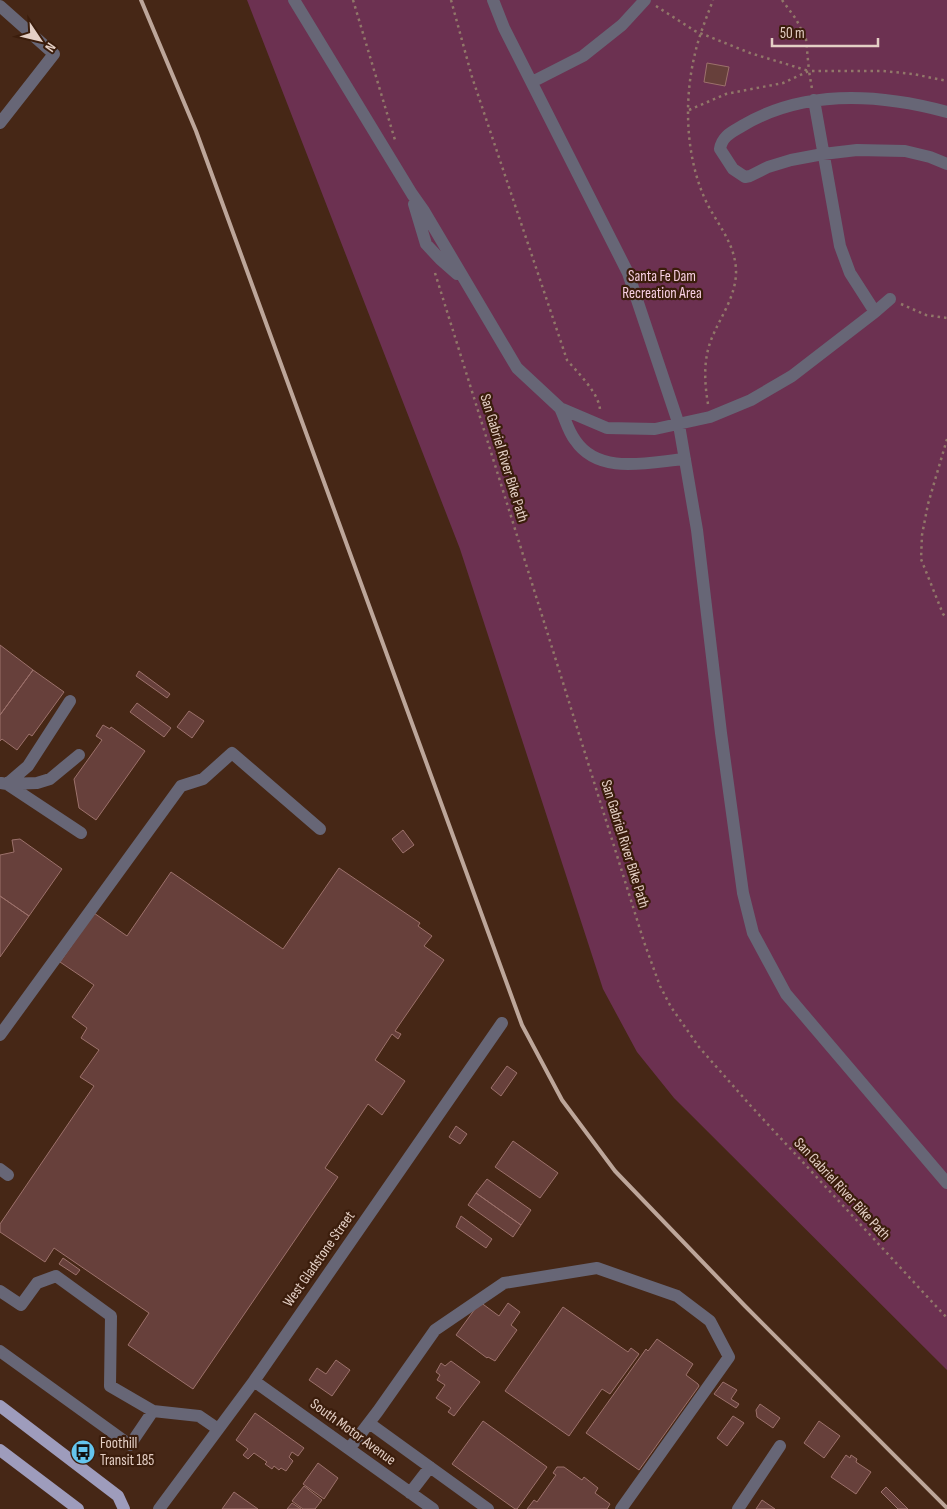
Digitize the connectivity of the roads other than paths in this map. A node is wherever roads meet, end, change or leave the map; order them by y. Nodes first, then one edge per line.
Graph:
1 (294, 0) edge
2 (493, 0) edge
3 (650, 3) edge
4 (0, 6) edge
5 (532, 82) junction
6 (814, 100) junction
7 (947, 112) edge
8 (0, 123) edge
9 (823, 154) junction
10 (947, 164) edge
11 (890, 299) road end
12 (875, 312) junction
13 (560, 408) junction
14 (679, 425) junction
15 (685, 459) junction
16 (70, 702) dead end
17 (79, 755) dead end
18 (3, 783) edge
19 (320, 829) dead end
20 (81, 833) dead end
21 (502, 1023) dead end
22 (0, 1035) edge
23 (947, 1183) edge
24 (0, 1291) edge
25 (0, 1351) edge
26 (254, 1381) junction
27 (0, 1406) edge
28 (153, 1411) junction
29 (369, 1424) junction
30 (218, 1430) junction
31 (780, 1446) dead end
32 (349, 1449) junction
33 (0, 1450) edge
34 (430, 1467) junction
35 (410, 1493) junction
36 (78, 1509) edge
37 (124, 1509) edge
38 (159, 1509) edge
39 (433, 1509) edge
40 (488, 1509) edge
41 (621, 1509) edge
42 (738, 1509) edge

1 - 13 street
2 - 5 street
3 - 5 street
4 - 8 street
5 - 14 street
6 - 7 street
6 - 9 street
6 - 9 street
9 - 10 street
9 - 12 street
11 - 12 street
12 - 14 street
13 - 14 street
13 - 15 street
14 - 15 street
15 - 23 street
16 - 18 street
17 - 18 street
18 - 20 street
19 - 22 street
21 - 26 street, West Gladstone Street
24 - 28 street
25 - 28 street
26 - 30 street, West Gladstone Street
26 - 32 street, South Motor Avenue
27 - 37 main road
28 - 30 street
29 - 32 street
29 - 34 street
29 - 41 street
30 - 38 street, West Gladstone Street
31 - 42 street
32 - 35 street, South Motor Avenue
33 - 36 main road
34 - 35 street
34 - 40 street
35 - 39 street, South Motor Avenue

